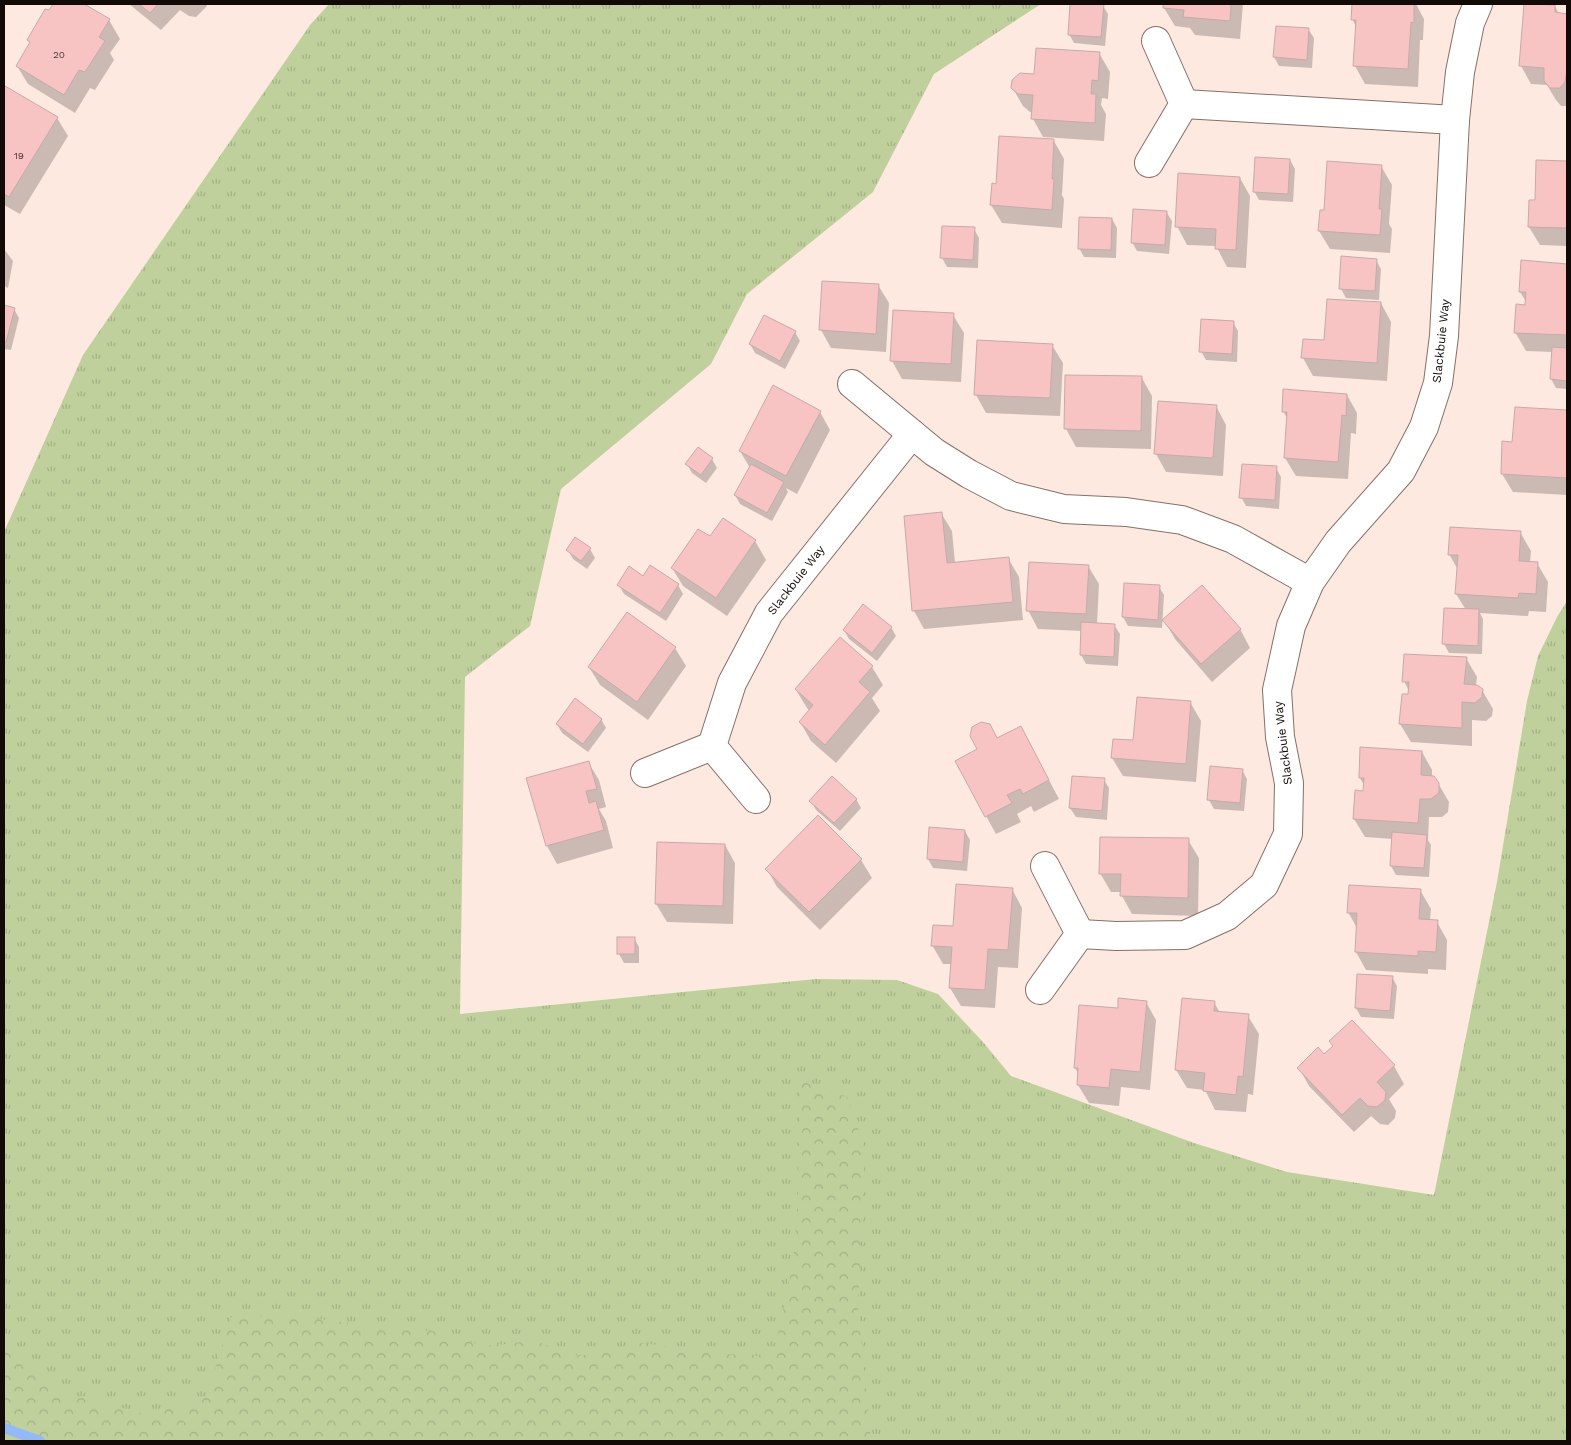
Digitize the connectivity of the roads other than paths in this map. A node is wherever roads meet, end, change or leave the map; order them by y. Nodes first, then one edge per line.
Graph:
1 (1478, 4) edge
2 (1156, 41) dead end
3 (1184, 104) junction
4 (1455, 120) junction
5 (1149, 163) dead end
6 (852, 384) dead end
7 (912, 434) junction
8 (1310, 582) junction
9 (712, 746) junction
10 (645, 774) dead end
11 (756, 799) dead end
12 (1044, 866) dead end
13 (1080, 934) junction
14 (1040, 990) dead end

1 - 4 street, Slackbuie Way
2 - 3 street
3 - 4 street
3 - 5 street
4 - 8 street, Slackbuie Way
6 - 7 street
7 - 8 street
7 - 9 street, Slackbuie Way
8 - 13 street, Slackbuie Way
9 - 10 street
9 - 11 street
12 - 13 street
13 - 14 street

